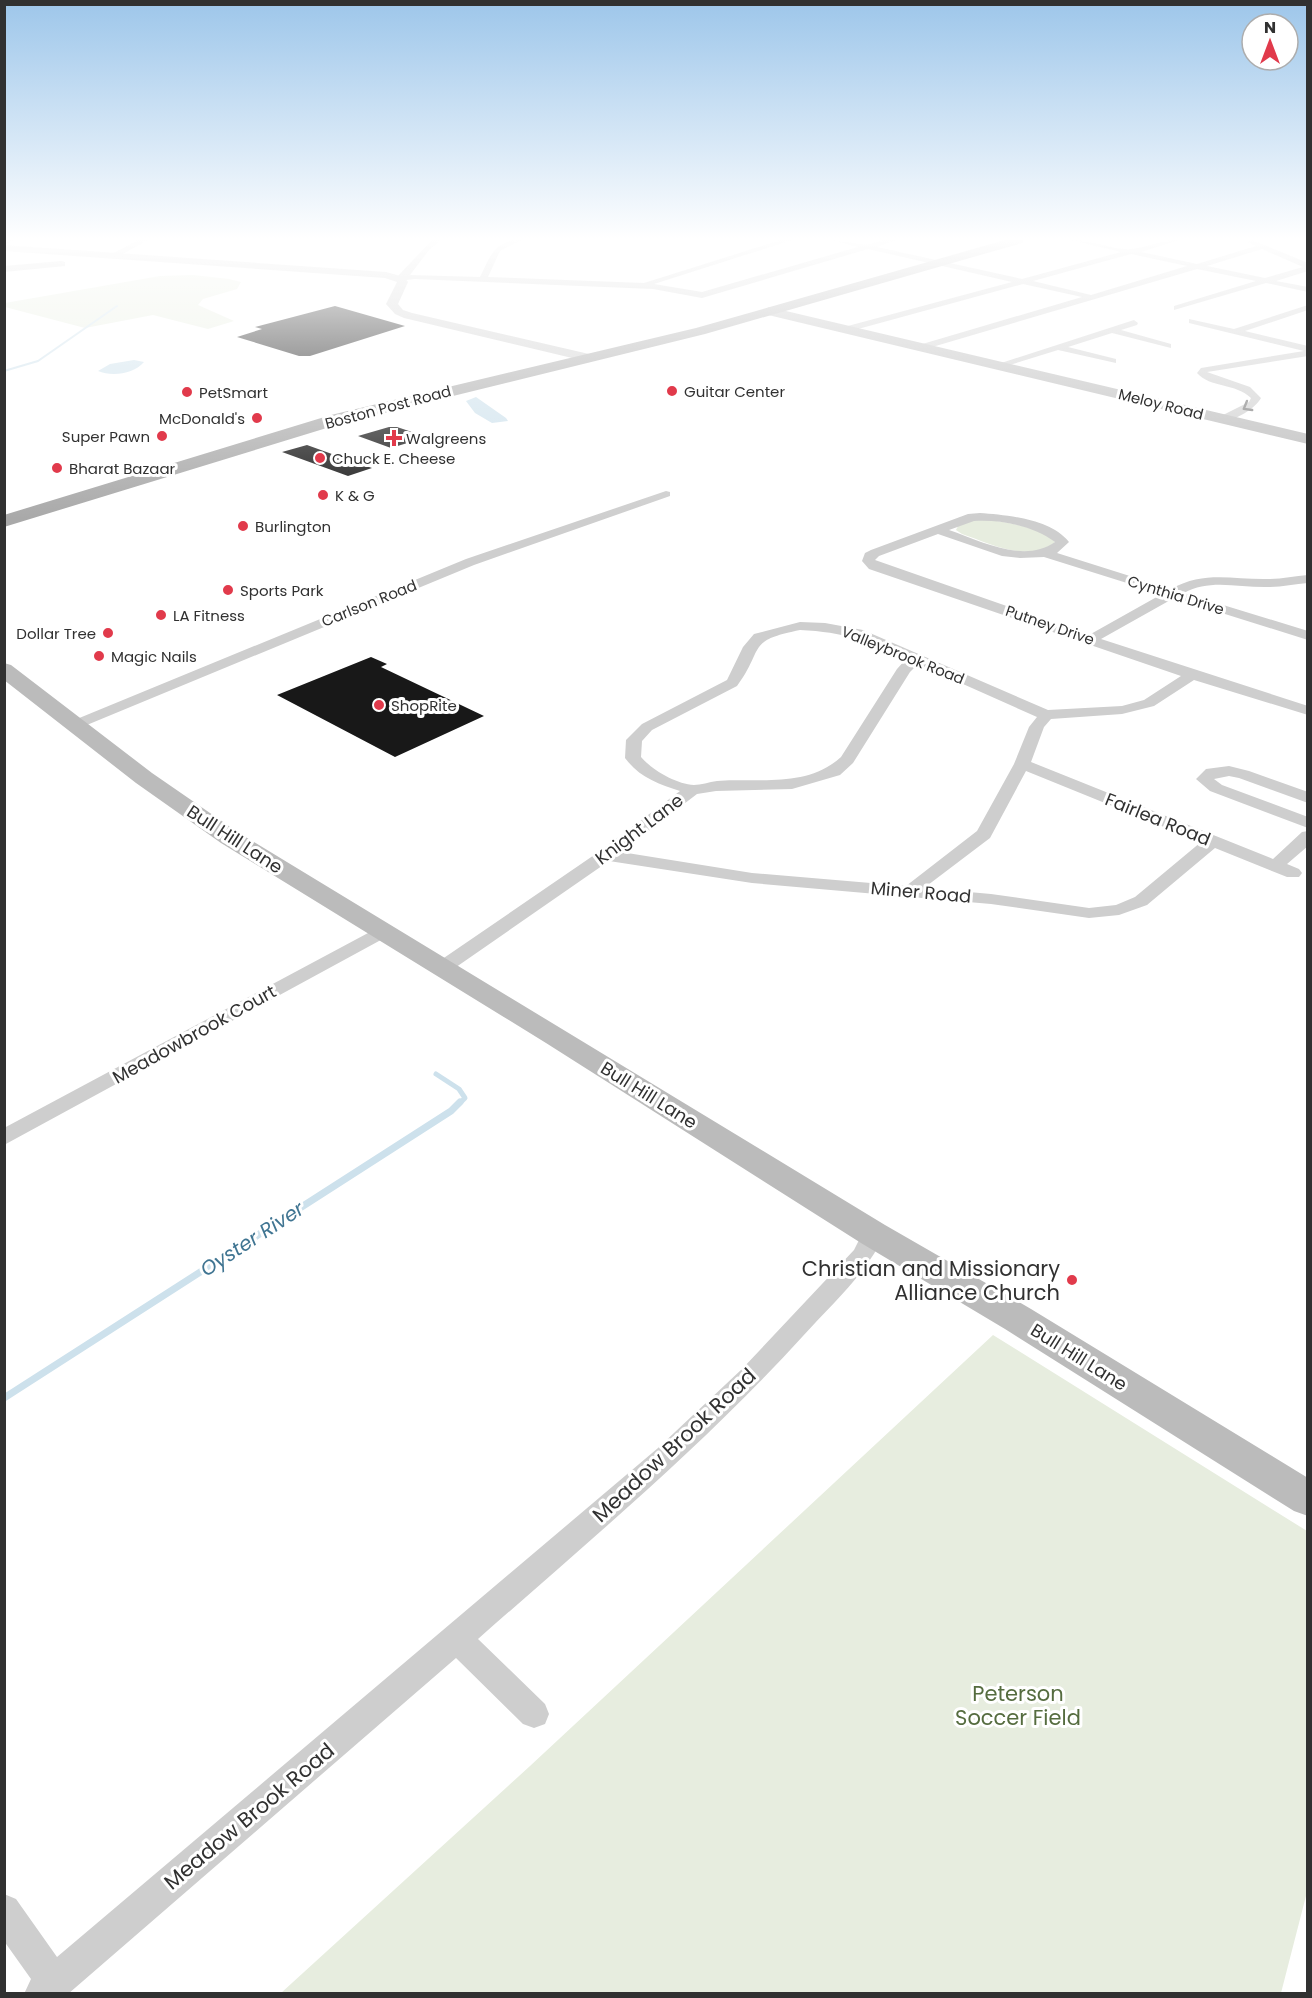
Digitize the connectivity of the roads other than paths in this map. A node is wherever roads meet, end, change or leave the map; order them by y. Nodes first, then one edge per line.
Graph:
1 (478, 333) edge
2 (695, 333) edge
3 (865, 333) edge
4 (968, 333) edge
5 (1101, 333) edge
6 (1123, 333) edge
7 (1240, 333) edge
8 (1168, 346) dead end
9 (922, 347) junction
10 (1058, 347) junction
11 (1308, 351) edge
12 (589, 358) junction
13 (1113, 361) dead end
14 (1000, 365) junction
15 (1223, 419) junction
16 (1308, 440) edge
17 (666, 494) dead end
18 (4, 521) edge
19 (938, 530) junction
20 (1045, 554) junction
21 (1308, 579) edge
22 (1171, 594) junction
23 (1308, 636) edge
24 (1092, 639) junction
25 (915, 659) junction
26 (4, 669) edge
27 (1192, 675) junction
28 (1308, 711) edge
29 (1046, 715) junction
30 (77, 724) junction
31 (1022, 764) junction
32 (692, 790) junction
33 (1308, 798) edge
34 (1308, 823) edge
35 (1308, 836) edge
36 (1212, 841) junction
37 (606, 855) junction
38 (1275, 866) junction
39 (1293, 873) dead end
40 (911, 891) junction
41 (383, 931) junction
42 (442, 968) junction
43 (4, 1138) edge
44 (873, 1234) junction
45 (1308, 1499) edge
46 (457, 1639) junction
47 (534, 1714) dead end
48 (4, 1911) edge
49 (48, 1988) edge

1 - 12 street
2 - 12 main road, Boston Post Road
3 - 9 main road, Meloy Road
4 - 9 street
5 - 10 street
6 - 8 street
7 - 11 street
9 - 14 main road, Meloy Road
10 - 13 street
10 - 14 street
11 -> 15 street
12 - 18 main road, Boston Post Road
14 - 15 main road, Meloy Road
15 - 16 main road, Meloy Road
17 - 30 street, Carlson Road
19 - 20 street, Cynthia Drive
19 - 20 street
19 - 24 street, Putney Drive
20 - 22 street, Cynthia Drive
21 - 22 street
22 - 23 street, Cynthia Drive
22 - 24 street
24 - 27 street, Putney Drive
25 - 29 street, Valleybrook Road
25 - 32 street, Knight Lane
25 - 32 street, Valleybrook Road
26 - 30 main road, Bull Hill Lane
27 - 28 street, Putney Drive
27 - 29 street
29 - 31 street
30 - 41 main road, Bull Hill Lane
31 - 36 street, Fairlea Road
31 - 40 street
32 - 37 street, Knight Lane
33 - 34 street
35 - 38 street
36 - 38 street, Fairlea Road
36 - 40 street, Miner Road
37 - 40 street, Miner Road
37 - 42 street, Knight Lane
38 - 39 street, Fairlea Road
41 - 42 main road, Bull Hill Lane
41 - 43 street, Meadowbrook Court
42 - 44 main road, Bull Hill Lane
44 - 45 main road, Bull Hill Lane
44 - 46 street, Meadow Brook Road
46 - 47 street
46 - 49 street, Meadow Brook Road
48 - 49 street

